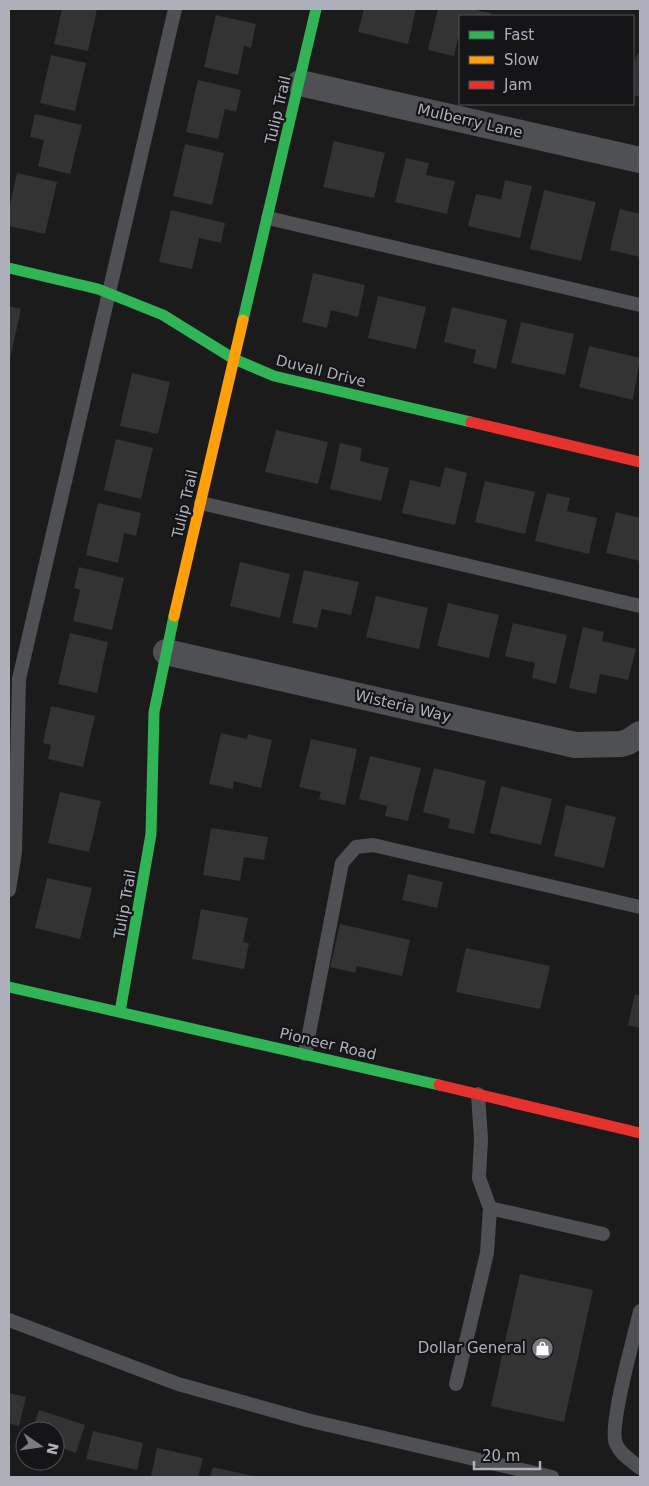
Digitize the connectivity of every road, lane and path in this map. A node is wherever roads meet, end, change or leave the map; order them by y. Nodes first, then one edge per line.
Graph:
1 (175, 9) edge
2 (316, 9) edge
3 (300, 83) junction
4 (640, 160) edge
5 (268, 218) junction
6 (9, 268) edge
7 (108, 293) junction
8 (640, 305) edge
9 (234, 359) junction
10 (640, 462) edge
11 (201, 503) junction
12 (640, 606) edge
13 (166, 652) junction
14 (640, 734) edge
15 (9, 890) edge
16 (640, 907) edge
17 (9, 987) edge
18 (120, 1012) junction
19 (305, 1054) junction
20 (478, 1094) junction
21 (640, 1133) edge
22 (490, 1208) junction
23 (603, 1234) dead end
24 (640, 1311) edge
25 (9, 1320) edge
26 (456, 1384) dead end
27 (637, 1461) edge
28 (552, 1477) edge

1 - 7 lane
2 - 3 street, Tulip Trail
3 - 4 street, Mulberry Lane
3 - 5 street, Tulip Trail
5 - 8 lane
5 - 9 street, Tulip Trail
6 - 7 street, Duvall Drive
7 - 9 street, Duvall Drive
7 - 15 lane
9 - 10 street, Duvall Drive
9 - 11 street, Tulip Trail
11 - 12 lane
11 - 13 street, Tulip Trail
13 - 14 street, Wisteria Way
13 - 18 street, Tulip Trail
16 - 19 lane
17 - 18 street, Pioneer Road
18 - 19 street, Pioneer Road
19 - 20 street, Pioneer Road
20 - 21 street, Pioneer Road
20 - 22 lane
22 - 23 lane
22 - 26 lane
24 - 27 lane
25 - 28 lane

